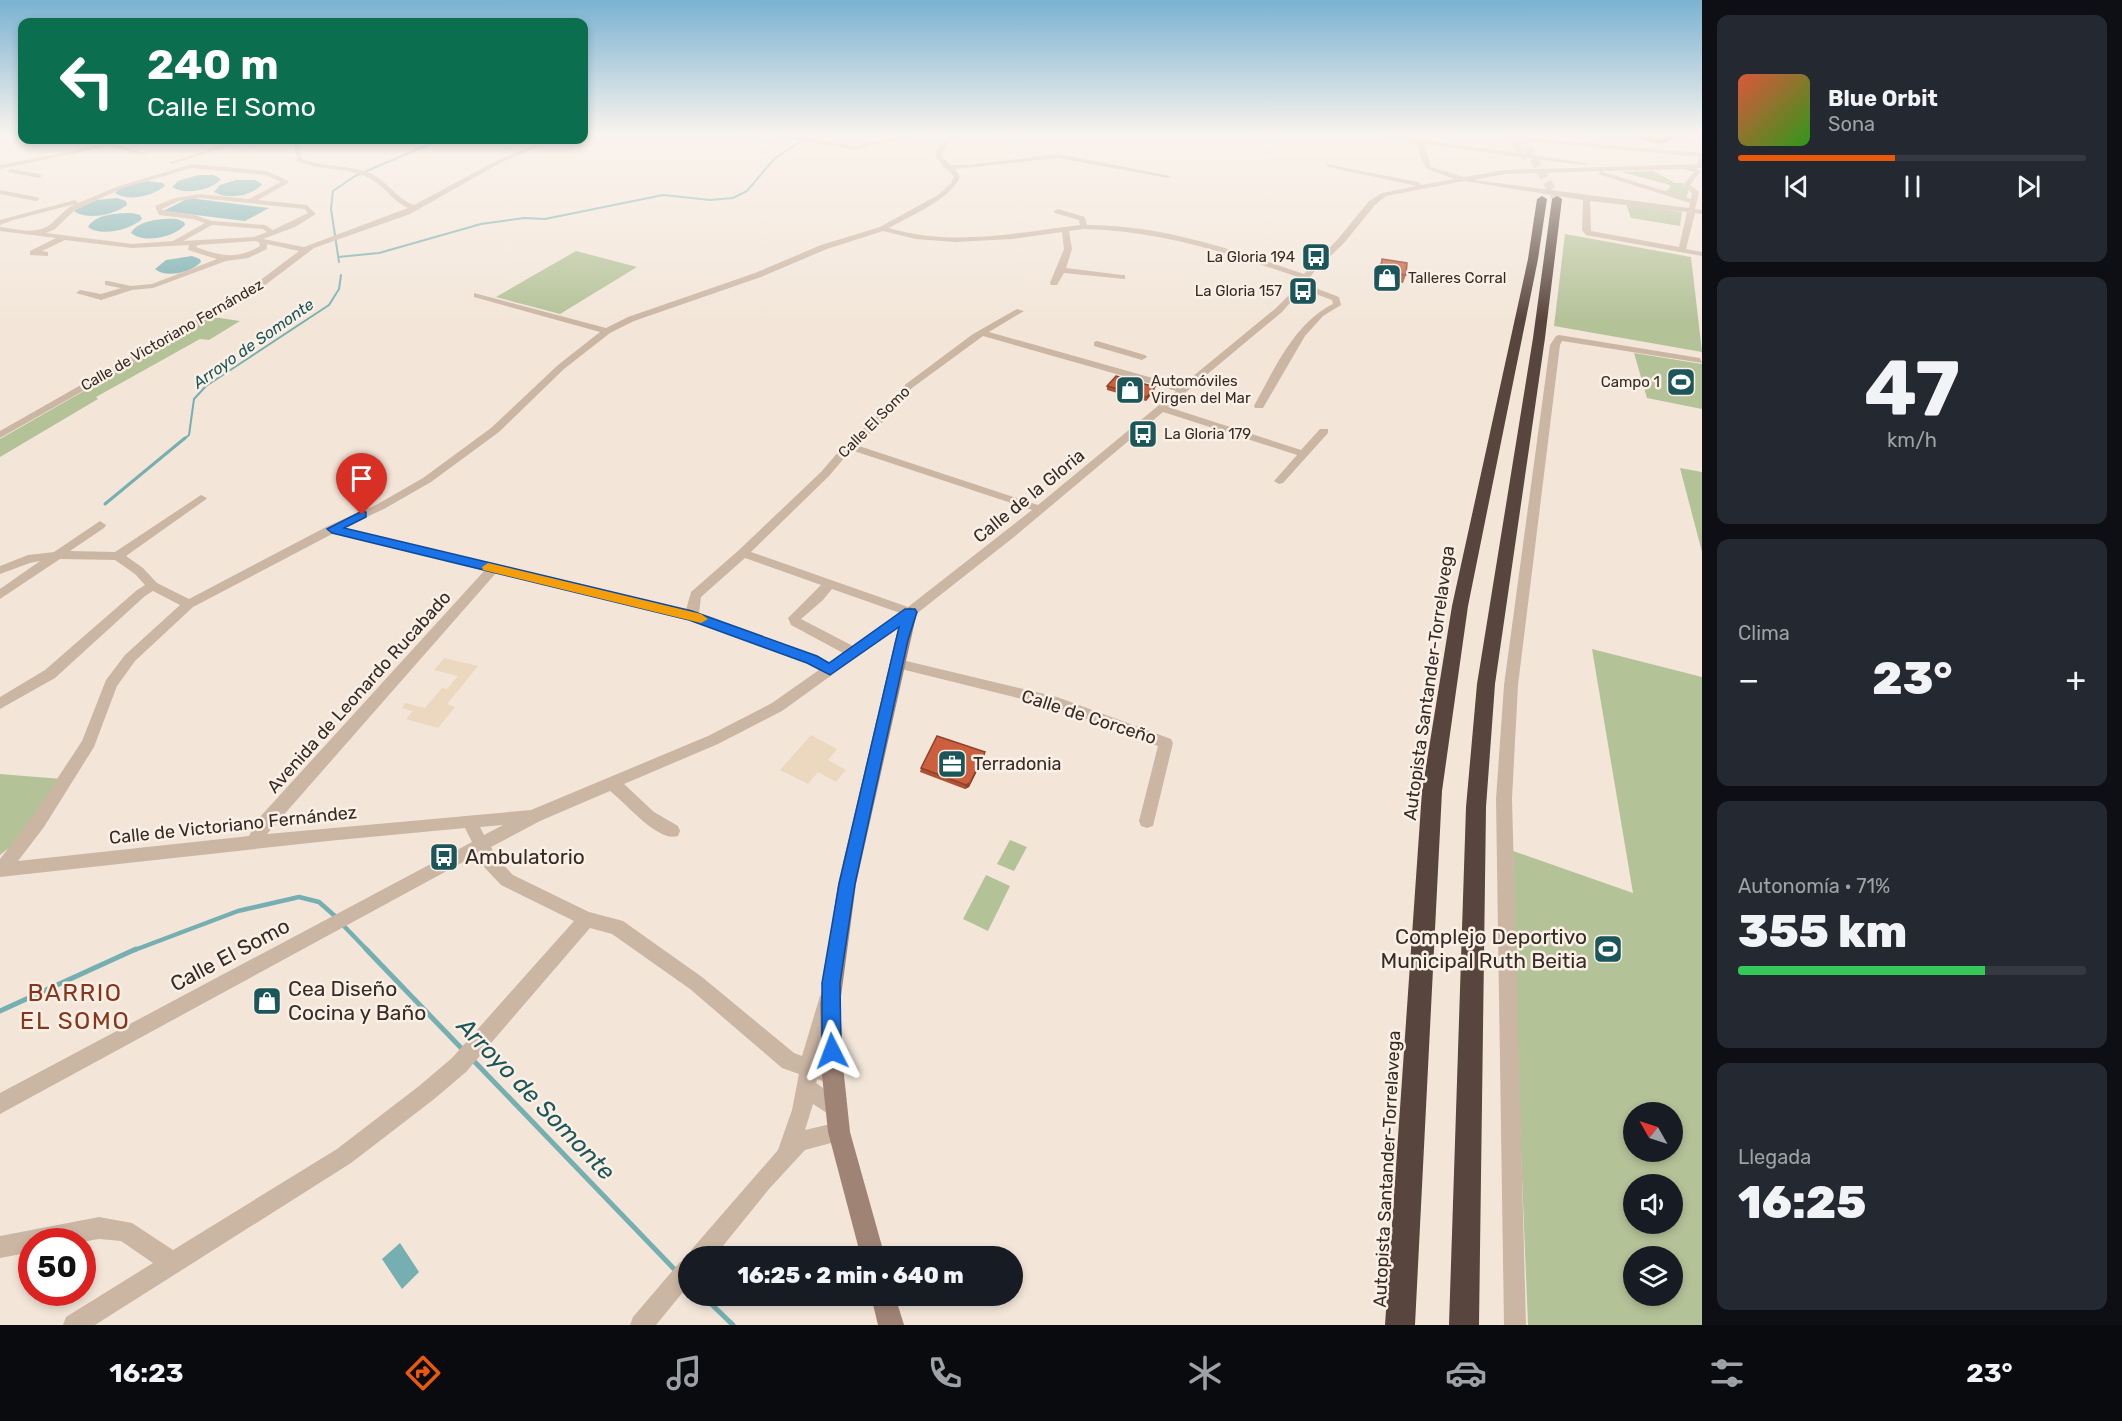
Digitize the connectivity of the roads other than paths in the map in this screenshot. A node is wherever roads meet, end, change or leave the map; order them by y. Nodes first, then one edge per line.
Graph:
1 (25, 197) edge
2 (89, 197) edge
3 (97, 197) edge
4 (190, 197) edge
5 (203, 197) edge
6 (259, 197) edge
7 (394, 197) edge
8 (435, 197) edge
9 (939, 197) edge
10 (1379, 197) edge
11 (1549, 197) tunnel mouth
12 (1550, 197) tunnel mouth
13 (1587, 197) joint
14 (1677, 197) edge
15 (1695, 197) edge
16 (36, 199) dead end
17 (251, 201) junction
18 (1693, 202) junction
19 (415, 208) junction
20 (1058, 211) dead end
21 (1691, 211) junction
22 (1702, 212) edge
23 (211, 223) junction
24 (0, 224) edge
25 (1084, 227) junction
26 (0, 229) edge
27 (285, 229) junction
28 (883, 229) junction
29 (1687, 229) junction
30 (1065, 230) junction
31 (270, 231) junction
32 (1696, 231) dead end
33 (17, 232) junction
34 (36, 234) junction
35 (63, 238) junction
36 (0, 239) edge
37 (259, 240) junction
38 (196, 242) junction
39 (172, 244) junction
40 (273, 244) junction
41 (304, 250) junction
42 (1682, 250) junction
43 (45, 254) dead end
44 (1702, 254) edge
45 (223, 260) junction
46 (1061, 270) junction
47 (1122, 277) dead end
48 (1303, 281) junction
49 (108, 283) dead end
50 (1054, 284) dead end
51 (131, 288) junction
52 (80, 293) dead end
53 (477, 295) dead end
54 (1020, 311) dead end
55 (607, 331) junction
56 (982, 333) junction
57 (1097, 344) dead end
58 (1125, 353) junction
59 (1142, 357) dead end
60 (1700, 361) dead end
61 (1109, 369) junction
62 (1183, 390) junction
63 (1259, 406) dead end
64 (1161, 408) junction
65 (1324, 431) dead end
66 (0, 435) edge
67 (849, 446) junction
68 (1304, 454) junction
69 (1279, 481) dead end
70 (201, 498) dead end
71 (1040, 509) junction
72 (100, 525) dead end
73 (332, 529) junction
74 (743, 553) junction
75 (58, 555) junction
76 (118, 556) junction
77 (493, 569) junction
78 (0, 570) edge
79 (829, 584) junction
80 (153, 586) junction
81 (0, 595) edge
82 (189, 604) junction
83 (910, 612) junction
84 (692, 616) junction
85 (898, 632) junction
86 (853, 652) junction
87 (898, 664) junction
88 (830, 670) junction
89 (0, 704) edge
90 (611, 783) junction
91 (534, 816) junction
92 (469, 821) junction
93 (1147, 821) dead end
94 (672, 831) dead end
95 (255, 842) junction
96 (481, 844) junction
97 (0, 870) edge
98 (586, 919) junction
99 (831, 983) junction
100 (833, 1075) junction
101 (808, 1079) junction
102 (0, 1104) edge
103 (836, 1109) junction
104 (839, 1132) junction
105 (786, 1153) junction
106 (709, 1246) edge
107 (870, 1246) edge
108 (0, 1247) edge
109 (173, 1263) junction
110 (678, 1282) edge
111 (886, 1306) edge
112 (74, 1325) edge
113 (641, 1325) edge
114 (891, 1325) edge
115 (1400, 1325) edge
116 (1464, 1325) edge
117 (1515, 1325) edge

1 - 16 street
2 - 24 street
3 - 34 street
4 - 23 street
5 - 17 street
6 - 17 street
7 - 19 street
8 - 19 street, Calle de Victoriano Fernández
9 - 28 street, Calle de Victoriano Fernández
10 - 48 street, Calle de la Gloria
11 - 115 highway, Autopista Santander-Torrelavega
12 - 116 highway
13 - 21 street
13 - 42 street
14 - 18 street
15 - 18 street
17 - 27 street
18 - 21 street
19 - 41 street, Calle de Victoriano Fernández
20 - 25 street
21 - 22 street
21 - 29 street
23 - 31 street
23 - 39 street
25 - 30 street
25 - 48 street
26 - 33 street
27 - 31 street
27 - 40 street
28 - 30 street
28 - 55 street, Calle de Victoriano Fernández
29 - 32 street
29 - 42 street
30 - 46 street
31 - 37 street
33 - 34 street
33 - 36 street
34 - 35 street
35 - 39 street
35 - 43 street
37 - 38 street
37 - 40 street
37 - 45 street
38 - 39 street
38 - 45 street
40 - 41 street
41 - 66 street, Calle de Victoriano Fernández
42 - 44 street
45 - 51 street
46 - 47 street
46 - 50 street
48 - 62 street, Calle de la Gloria
48 - 63 street
49 - 51 street
51 - 52 street
53 - 55 street
54 - 56 street, Calle El Somo
55 - 73 street, Calle de Victoriano Fernández
56 - 61 street
56 - 67 street, Calle El Somo
57 - 58 street
58 - 59 street
58 - 61 street
60 - 117 street
61 - 62 street
62 - 64 street, Calle de la Gloria
64 - 68 street
64 - 71 street, Calle de la Gloria
65 - 68 street
67 - 71 street
67 - 74 street, Calle El Somo
68 - 69 street
70 - 76 street
71 - 83 street, Calle de la Gloria
72 - 75 street
73 - 77 street
73 - 82 street, Calle de Victoriano Fernández
74 - 79 street
74 - 84 street, Calle El Somo
75 - 76 street
75 - 78 street
75 - 81 street
76 - 80 street
77 - 84 street
77 - 95 street, Avenida de Leonardo Rucabado
79 - 83 street
79 - 86 street
80 - 82 street
80 - 89 street
82 - 97 street, Calle de Victoriano Fernández
83 - 85 main road
84 - 88 street
85 - 86 street, Calle El Somo
85 - 87 main road
86 - 88 street, Calle El Somo
87 - 93 street, Calle de Corceño
87 - 99 main road
88 - 90 street, Calle El Somo
90 - 91 street, Calle El Somo
90 - 94 street
91 - 92 street, Calle de Victoriano Fernández
91 - 96 street, Calle El Somo
92 - 95 street, Calle de Victoriano Fernández
92 - 96 street
95 - 97 street, Calle de Victoriano Fernández
96 - 98 street
96 - 102 street, Calle El Somo
98 - 101 street
98 - 109 street
99 - 100 main road
99 - 101 street
100 - 101 street
100 - 103 main road
101 - 103 street
101 - 105 street
103 - 104 main road
104 - 105 street
104 - 107 main road
105 - 106 street
108 - 109 street
109 - 112 street
110 - 113 street
111 - 114 main road

